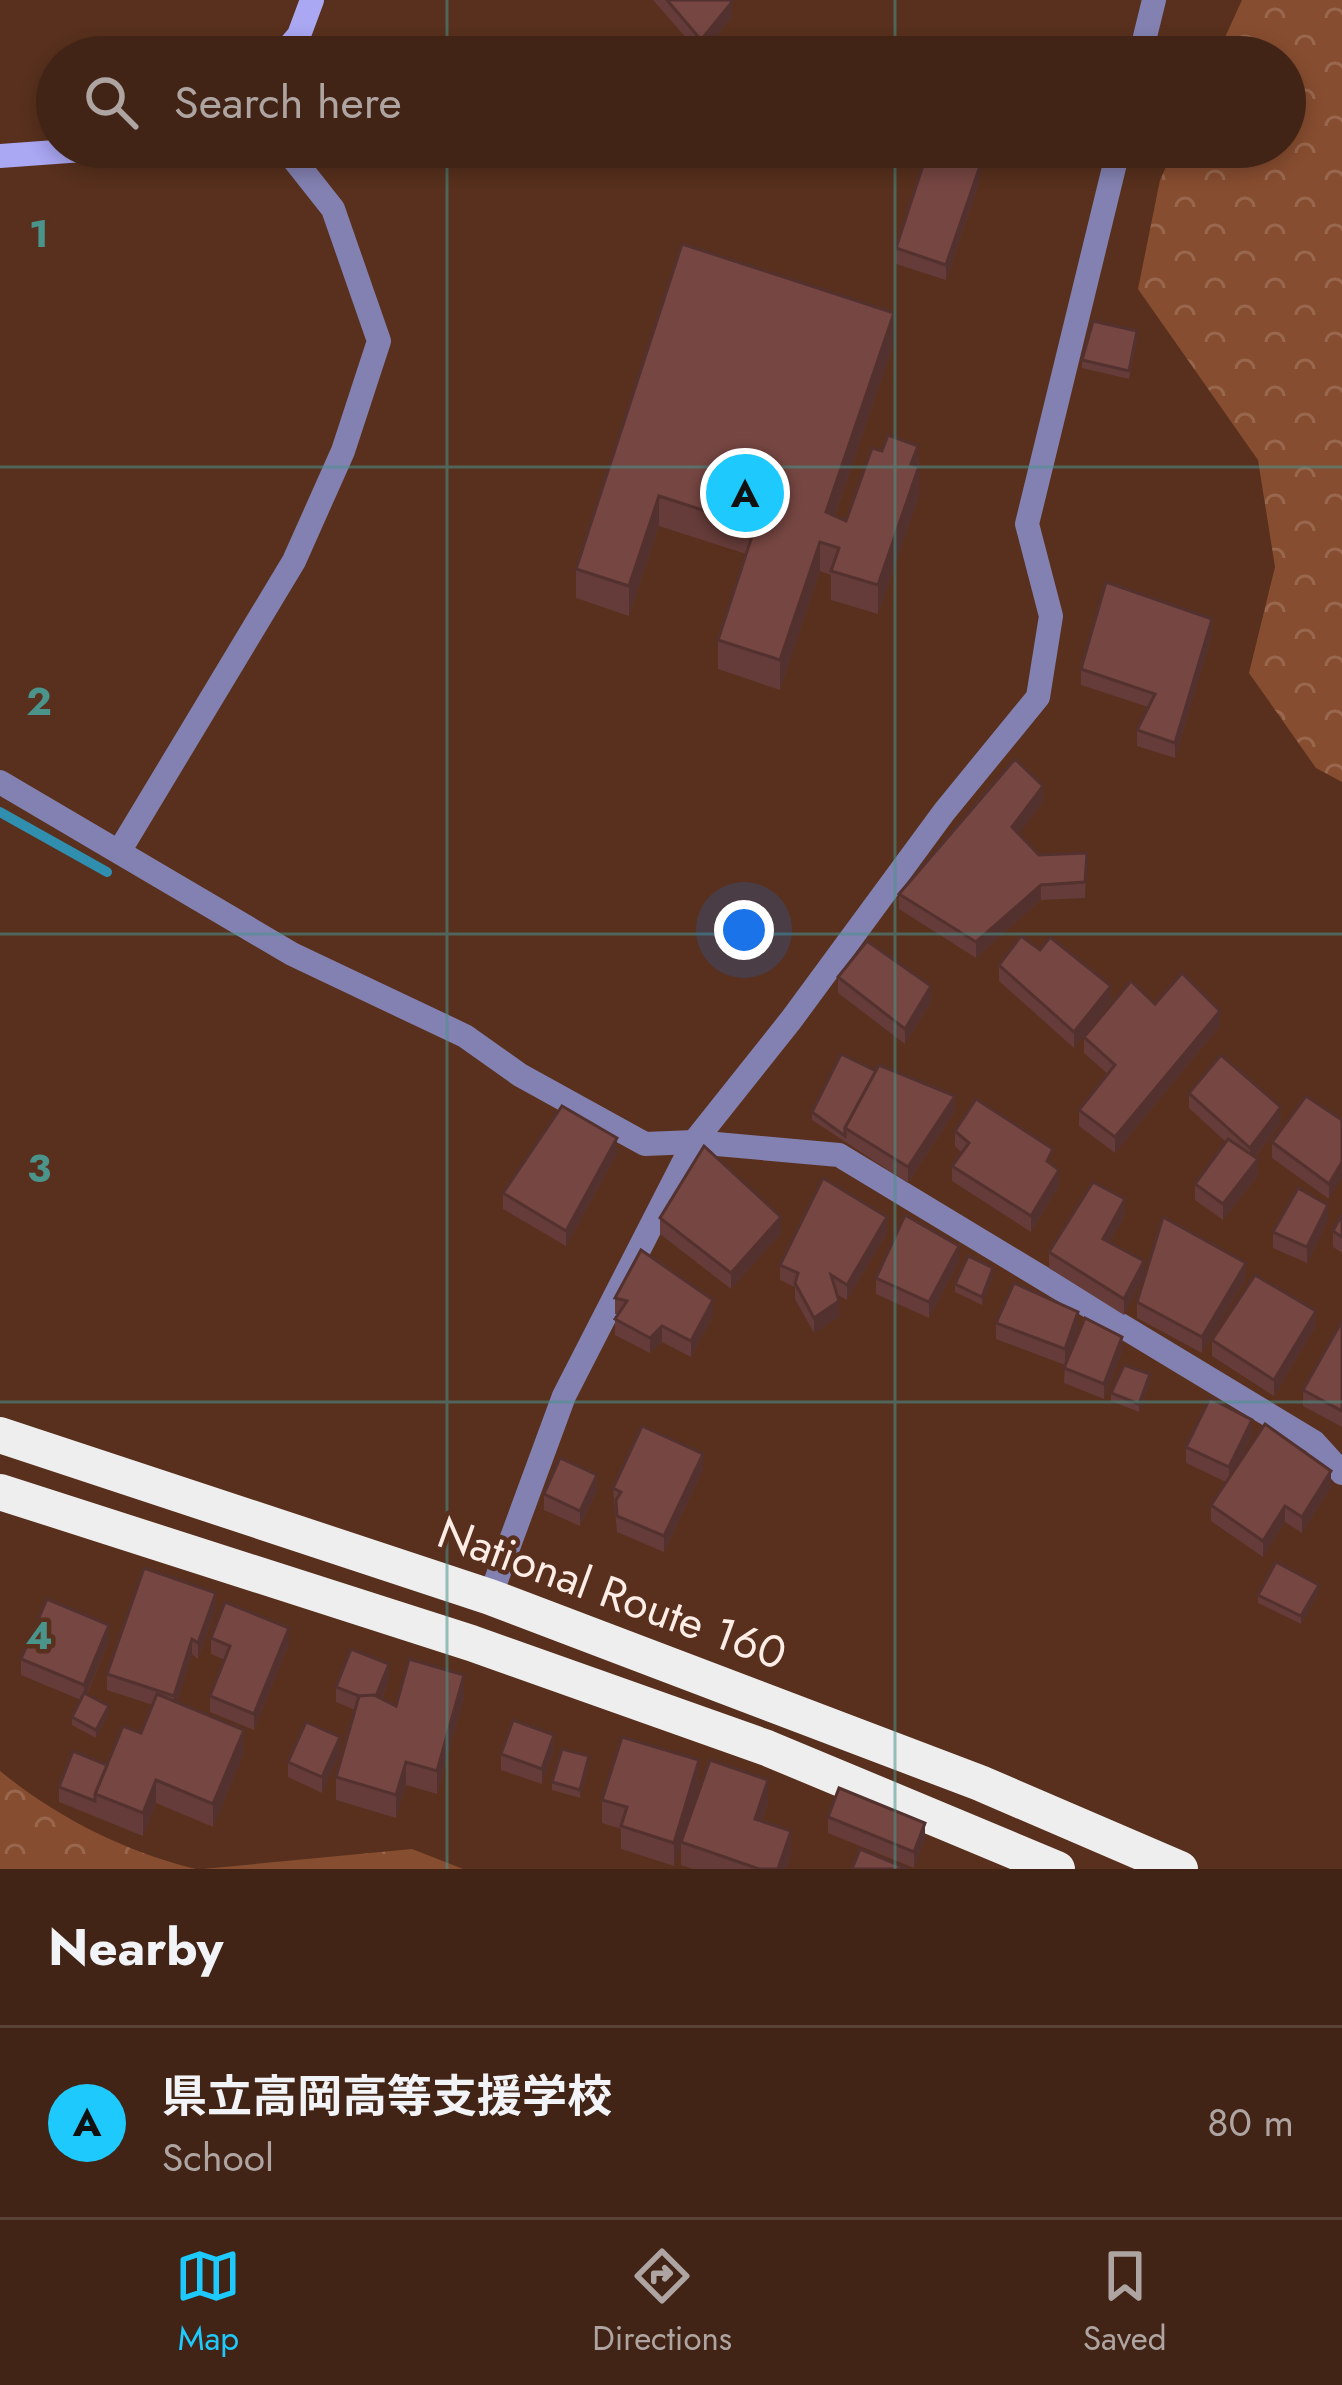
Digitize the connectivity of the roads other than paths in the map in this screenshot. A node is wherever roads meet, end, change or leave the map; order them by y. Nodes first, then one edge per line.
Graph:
1 (312, 0) edge
2 (1154, 0) edge
3 (298, 36) edge
4 (1145, 36) edge
5 (36, 153) edge
6 (0, 156) edge
7 (301, 168) edge
8 (1114, 168) edge
9 (0, 782) edge
10 (120, 850) junction
11 (694, 1142) junction
12 (0, 1435) edge
13 (1342, 1473) edge
14 (0, 1492) edge
15 (490, 1597) junction
16 (1057, 1869) edge
17 (1180, 1869) edge

1 - 3 street
2 - 4 street
5 - 6 street
7 - 10 street
8 - 11 street
9 - 10 street
10 - 11 street
11 - 13 street
11 - 15 street
12 - 15 highway, National Route 160
14 - 16 highway, National Route 160
15 - 17 highway, National Route 160

